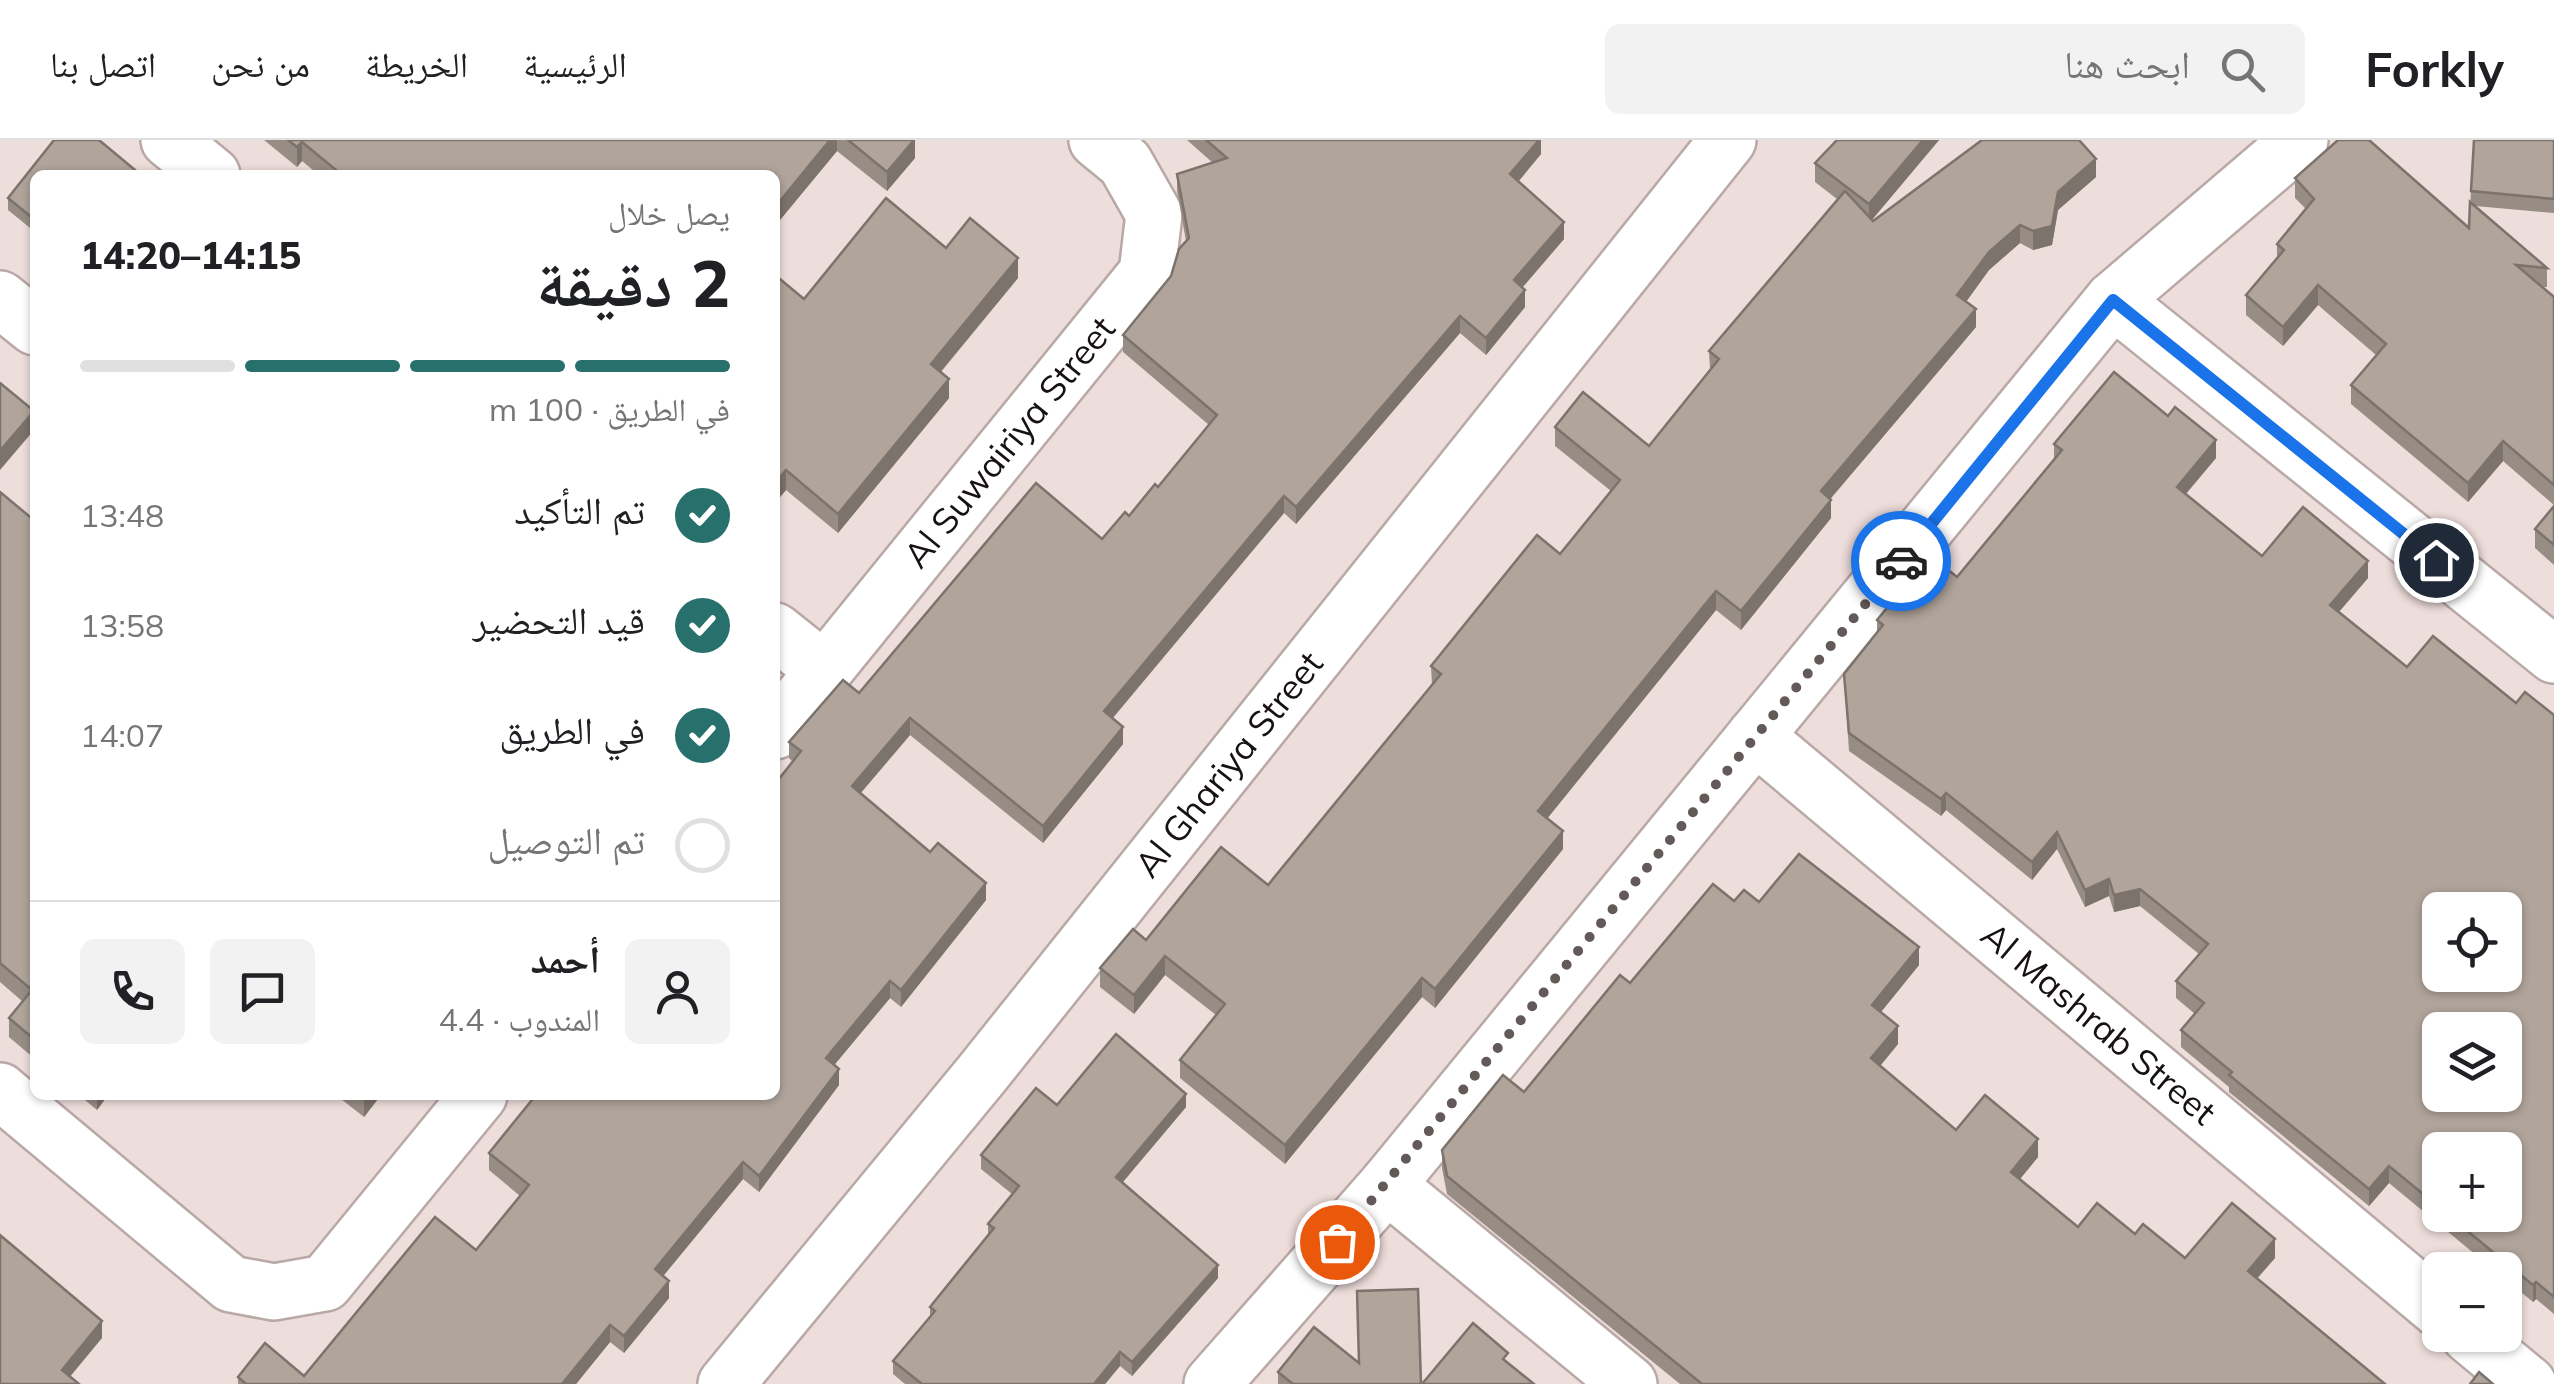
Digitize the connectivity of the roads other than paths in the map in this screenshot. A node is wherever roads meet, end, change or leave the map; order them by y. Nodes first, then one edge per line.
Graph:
1 (169, 140) edge
2 (1097, 140) edge
3 (1728, 140) edge
4 (2300, 140) edge
5 (206, 170) edge
6 (0, 299) edge
7 (2113, 300) junction
8 (30, 323) edge
9 (780, 634) edge
10 (2554, 655) edge
11 (824, 670) junction
12 (780, 725) edge
13 (1755, 736) junction
14 (0, 1090) edge
15 (475, 1100) edge
16 (1387, 1185) junction
17 (2422, 1295) edge
18 (2490, 1352) edge
19 (726, 1384) edge
20 (1212, 1384) edge
21 (1630, 1384) edge
22 (2528, 1384) edge

1 - 5 street
2 - 11 street, Al Suwairiya Street
3 - 19 street, Al Ghariya Street
4 - 7 street
6 - 8 street
7 - 10 street
7 - 13 street
9 - 11 street
11 - 12 street, Al Suwairiya Street
13 - 16 street
13 - 17 street, Al Mashrab Street
14 - 15 street
16 - 20 street
16 - 21 street
18 - 22 street

